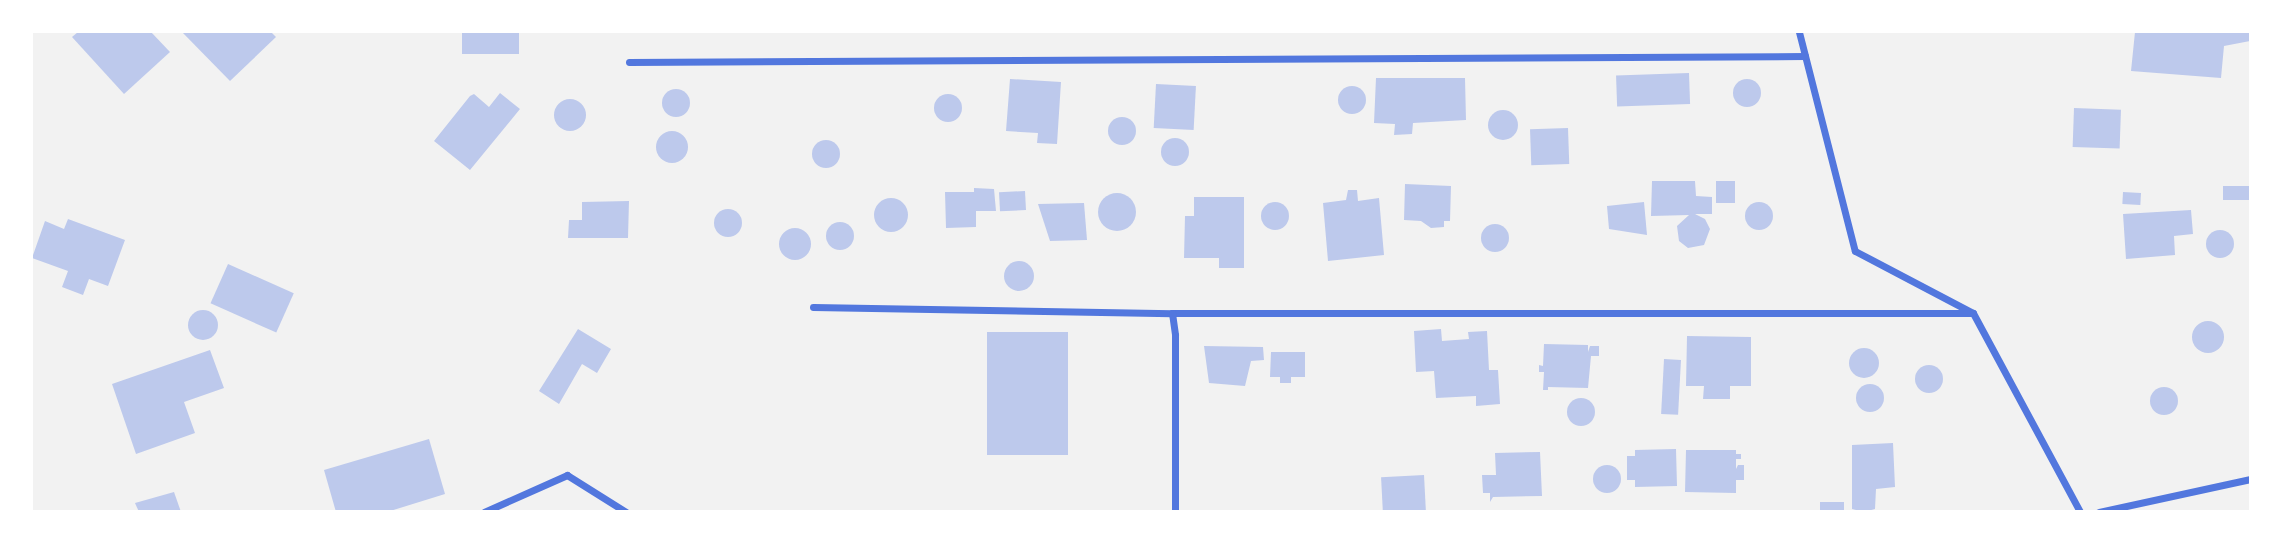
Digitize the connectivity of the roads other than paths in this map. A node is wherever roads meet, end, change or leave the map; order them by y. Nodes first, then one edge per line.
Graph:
1 (1799, 32) edge
2 (1805, 56) junction
3 (629, 62) dead end
4 (813, 307) dead end
5 (1172, 313) junction
6 (1973, 313) junction
7 (2250, 479) edge
8 (484, 512) edge
9 (626, 512) edge
10 (1175, 512) edge
11 (2080, 512) edge
12 (2099, 512) edge

1 - 2 street
2 - 3 street
2 - 6 street
4 - 5 street
5 - 6 street
5 - 10 street
6 - 11 street
7 - 12 street
8 - 9 street

